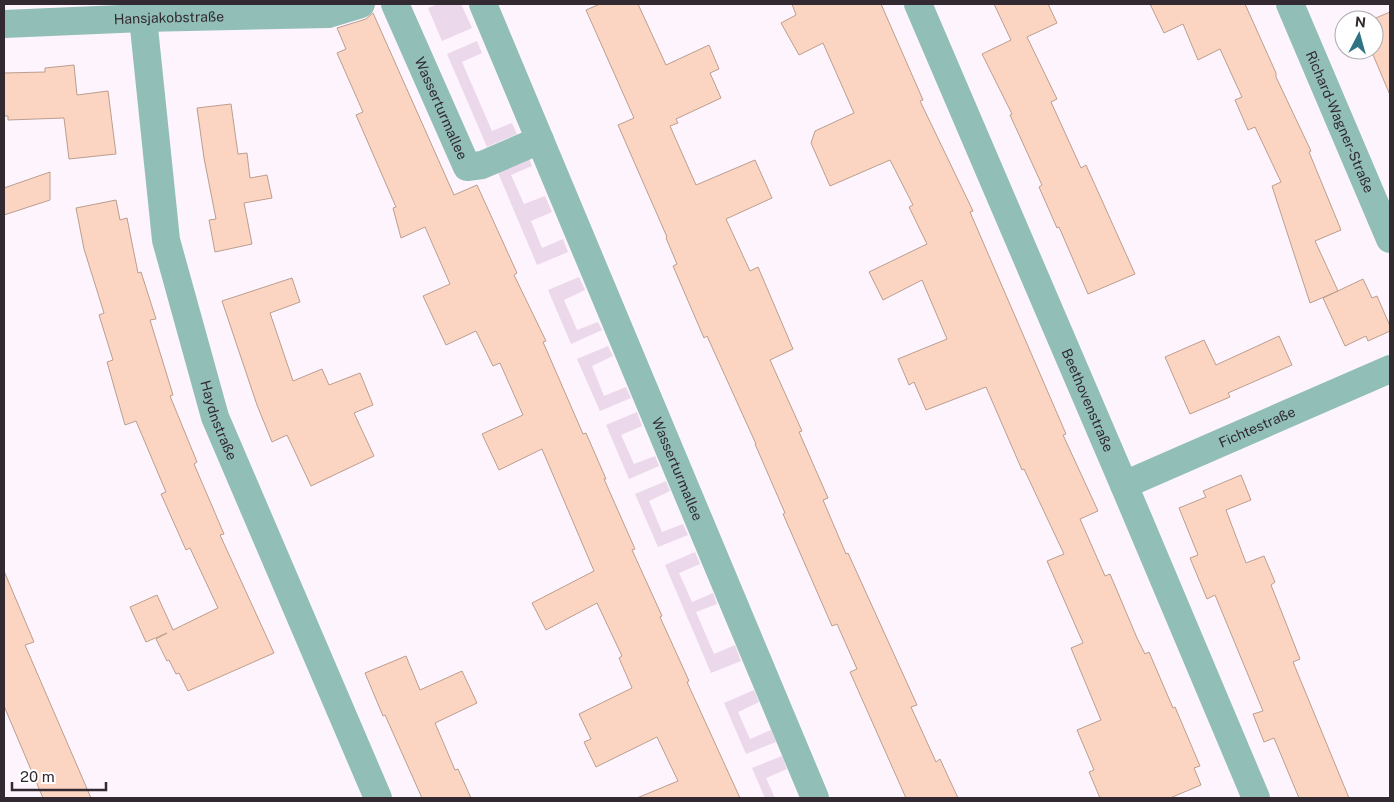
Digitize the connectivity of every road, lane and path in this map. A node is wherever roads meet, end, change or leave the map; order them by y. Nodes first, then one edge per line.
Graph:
1 (361, 4) edge
2 (394, 4) edge
3 (483, 4) edge
4 (918, 4) edge
5 (1290, 4) edge
6 (143, 18) junction
7 (4, 24) edge
8 (540, 140) junction
9 (1390, 239) edge
10 (1390, 369) edge
11 (1124, 485) junction
12 (378, 798) edge
13 (815, 798) edge
14 (1256, 798) edge

1 - 6 street, Hansjakobstraße
2 - 8 street, Wasserturmallee
3 - 8 street, Wasserturmallee
4 - 11 street, Beethovenstraße
5 - 9 street, Richard-Wagner-Straße
6 - 7 street, Hansjakobstraße
6 - 12 street, Haydnstraße
8 - 13 street, Wasserturmallee
10 - 11 street, Fichtestraße
11 - 14 street, Beethovenstraße

